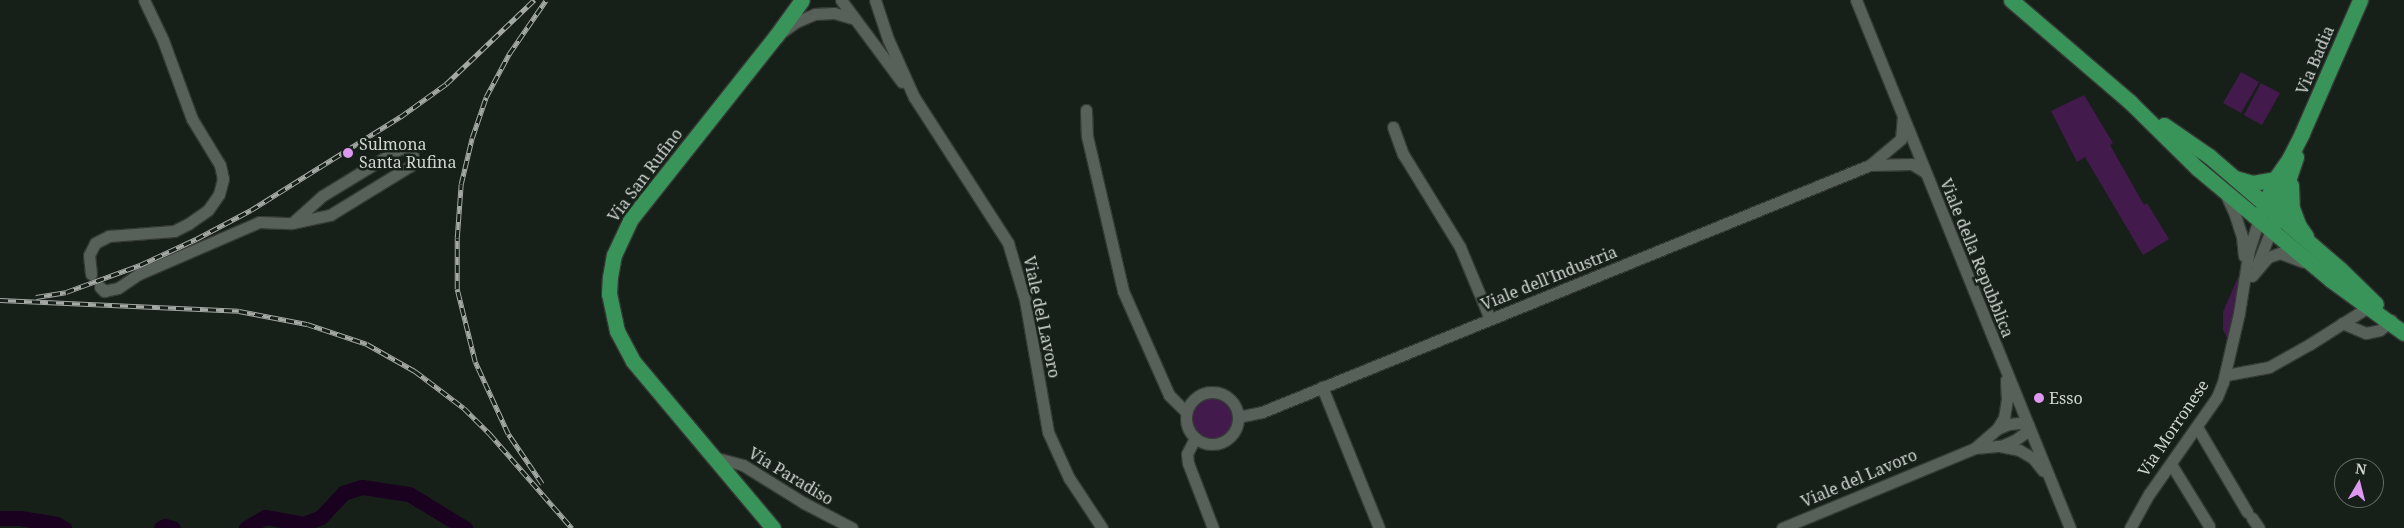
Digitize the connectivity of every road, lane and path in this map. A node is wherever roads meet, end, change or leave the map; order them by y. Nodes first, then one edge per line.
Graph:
1 (144, 0) edge
2 (795, 0) edge
3 (802, 0) edge
4 (841, 0) edge
5 (875, 0) edge
6 (1856, 0) edge
7 (2011, 0) edge
8 (2360, 0) edge
9 (790, 17) junction
10 (859, 22) junction
11 (776, 36) junction
12 (914, 97) junction
13 (2130, 102) junction
14 (1086, 110) dead end
15 (1903, 117) junction
16 (1393, 127) dead end
17 (2302, 134) junction
18 (1893, 147) junction
19 (1915, 148) junction
20 (1894, 163) junction
21 (1870, 165) junction
22 (2292, 170) junction
23 (1925, 172) junction
24 (2232, 177) junction
25 (2275, 179) junction
26 (2223, 190) junction
27 (2264, 205) junction
28 (2269, 222) junction
29 (292, 224) junction
30 (2316, 249) junction
31 (91, 274) dead end
32 (2249, 274) junction
33 (2331, 280) junction
34 (100, 287) dead end
35 (2367, 308) junction
36 (1490, 319) junction
37 (2390, 321) junction
38 (2342, 324) junction
39 (2404, 332) edge
40 (2004, 368) junction
41 (2226, 375) junction
42 (1322, 387) junction
43 (1186, 412) junction
44 (1238, 417) junction
45 (2028, 425) junction
46 (2197, 427) junction
47 (1997, 429) junction
48 (1195, 438) junction
49 (2000, 446) junction
50 (1975, 448) junction
51 (713, 457) junction
52 (2171, 464) junction
53 (2051, 482) junction
54 (2209, 526) dead end
55 (773, 528) edge
56 (852, 528) edge
57 (1102, 528) edge
58 (1213, 528) edge
59 (1379, 528) edge
60 (1782, 528) edge
61 (2070, 528) edge
62 (2130, 528) edge
63 (2259, 528) edge

1 - 31 street
2 - 9 street
3 - 9 main road, Via San Rufino
4 - 10 street, Viale del Lavoro
5 - 12 street, Viale del Lavoro
6 - 15 street, Viale della Repubblica
7 - 13 main road
8 - 17 main road, Via Badia
9 - 11 main road, Via San Rufino
10 - 11 street
10 - 12 street, Viale del Lavoro
11 - 51 main road, Via San Rufino
12 - 57 street, Viale del Lavoro
13 - 24 main road
13 - 26 main road
14 - 43 street
15 - 18 street, Viale dell'Industria
15 - 19 street, Viale della Repubblica
16 - 36 street
17 - 22 main road, Via Badia
17 - 25 main road, Via Badia
18 - 19 street
18 - 21 street, Viale dell'Industria
19 - 20 street
19 - 23 street, Viale della Repubblica
20 - 21 street, Viale dell'Industria
20 - 23 street, Viale dell'Industria
21 - 36 street, Viale dell'Industria
22 - 28 main road, Via Badia
22 - 30 main road, Via Badia
23 - 40 street, Viale della Repubblica
24 - 25 main road
24 - 27 main road
25 - 27 main road, Via Badia
26 - 28 main road
26 - 32 street, Via Morronese
27 - 28 main road, Via Badia
28 - 30 main road
28 - 32 street, Via Morronese
28 - 33 main road
29 - 29 street
29 - 34 street
30 - 37 main road
32 - 33 street, Via Morronese
32 - 41 street, Via Morronese
33 - 35 main road
35 - 37 main road
35 - 38 street
36 - 42 street, Viale dell'Industria
37 - 38 street
37 - 39 main road
38 - 41 street
40 - 45 street, Viale della Repubblica
40 - 47 street
41 - 46 street, Via Morronese
42 - 44 street, Viale dell'Industria
42 - 59 street
43 - 44 street
43 - 48 street
44 - 48 street
45 - 47 street
45 - 49 street
45 - 53 street, Viale della Repubblica
46 - 52 street, Via Morronese
46 - 63 street
47 - 50 street
48 - 58 street
49 - 50 street
49 - 53 street
50 - 60 street, Viale del Lavoro
51 - 55 main road, Via San Rufino
51 - 56 street, Via Paradiso
52 - 54 street
52 - 62 street, Via Morronese
53 - 61 street, Viale della Repubblica

